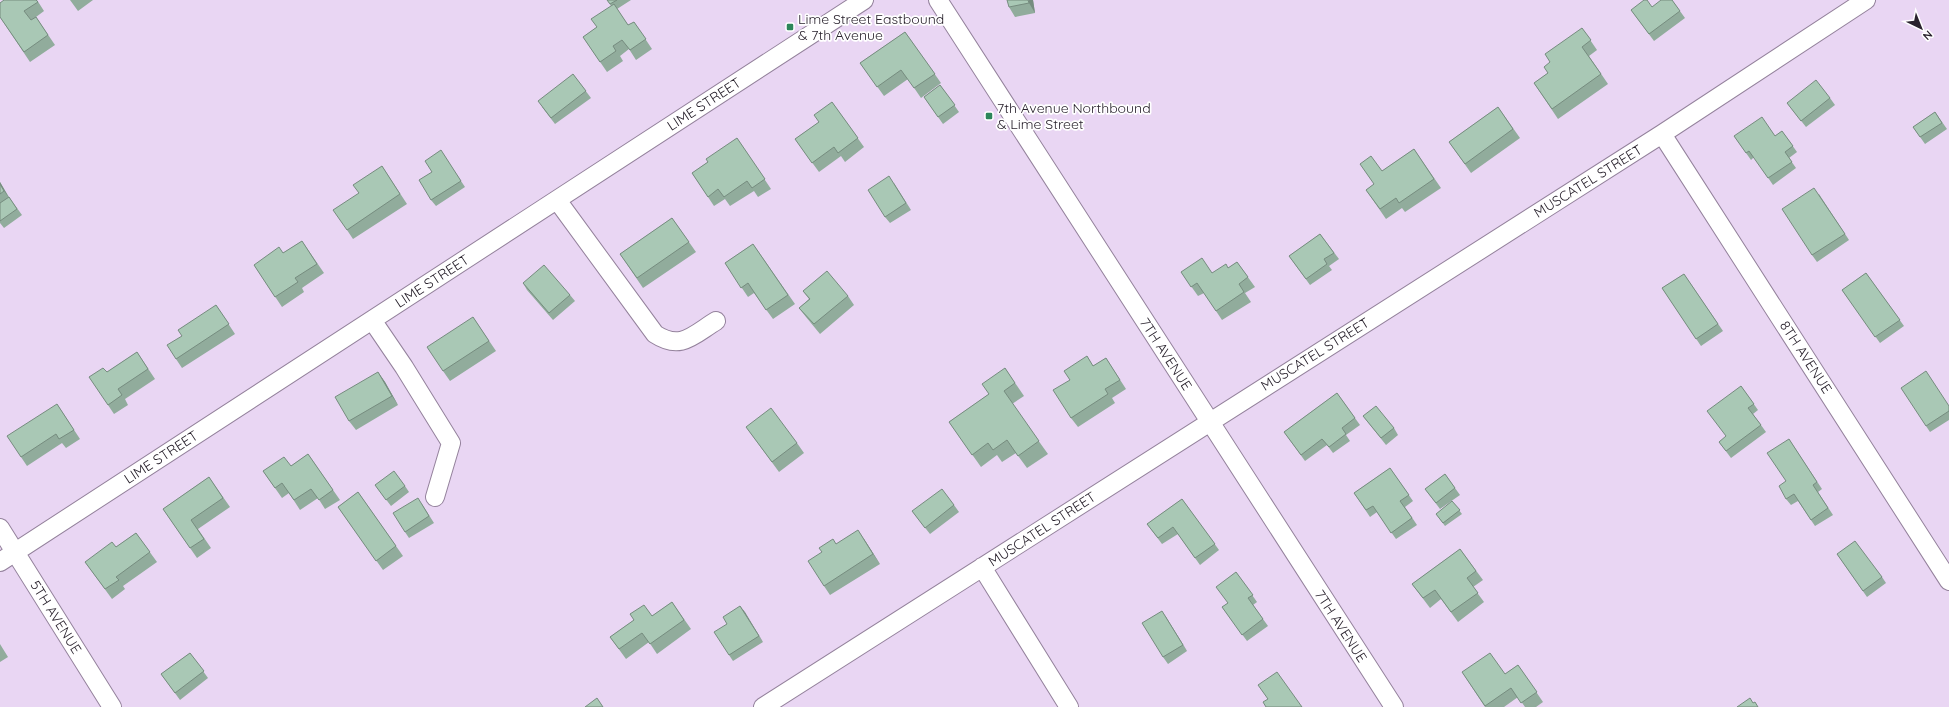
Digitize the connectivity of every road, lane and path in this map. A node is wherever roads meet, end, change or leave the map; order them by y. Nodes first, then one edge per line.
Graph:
1 (864, 0) edge
2 (938, 0) edge
3 (1866, 0) edge
4 (1662, 134) junction
5 (557, 200) junction
6 (372, 320) junction
7 (716, 321) dead end
8 (1209, 422) junction
9 (435, 497) dead end
10 (0, 528) edge
11 (15, 552) junction
12 (0, 562) edge
13 (982, 567) junction
14 (1949, 581) edge
15 (112, 707) edge
16 (763, 707) edge
17 (1069, 707) edge
18 (1394, 707) edge

1 - 5 street, LIME STREET
2 - 8 street, 7TH AVENUE
3 - 4 street, MUSCATEL STREET
4 - 8 street, MUSCATEL STREET
4 - 14 street, 8TH AVENUE
5 - 6 street, LIME STREET
5 - 7 street
6 - 9 street
6 - 11 street, LIME STREET
8 - 13 street, MUSCATEL STREET
8 - 18 street, 7TH AVENUE
10 - 11 street, 5TH AVENUE
11 - 12 street, LIME STREET
11 - 15 street, 5TH AVENUE
13 - 16 street, MUSCATEL STREET
13 - 17 street

